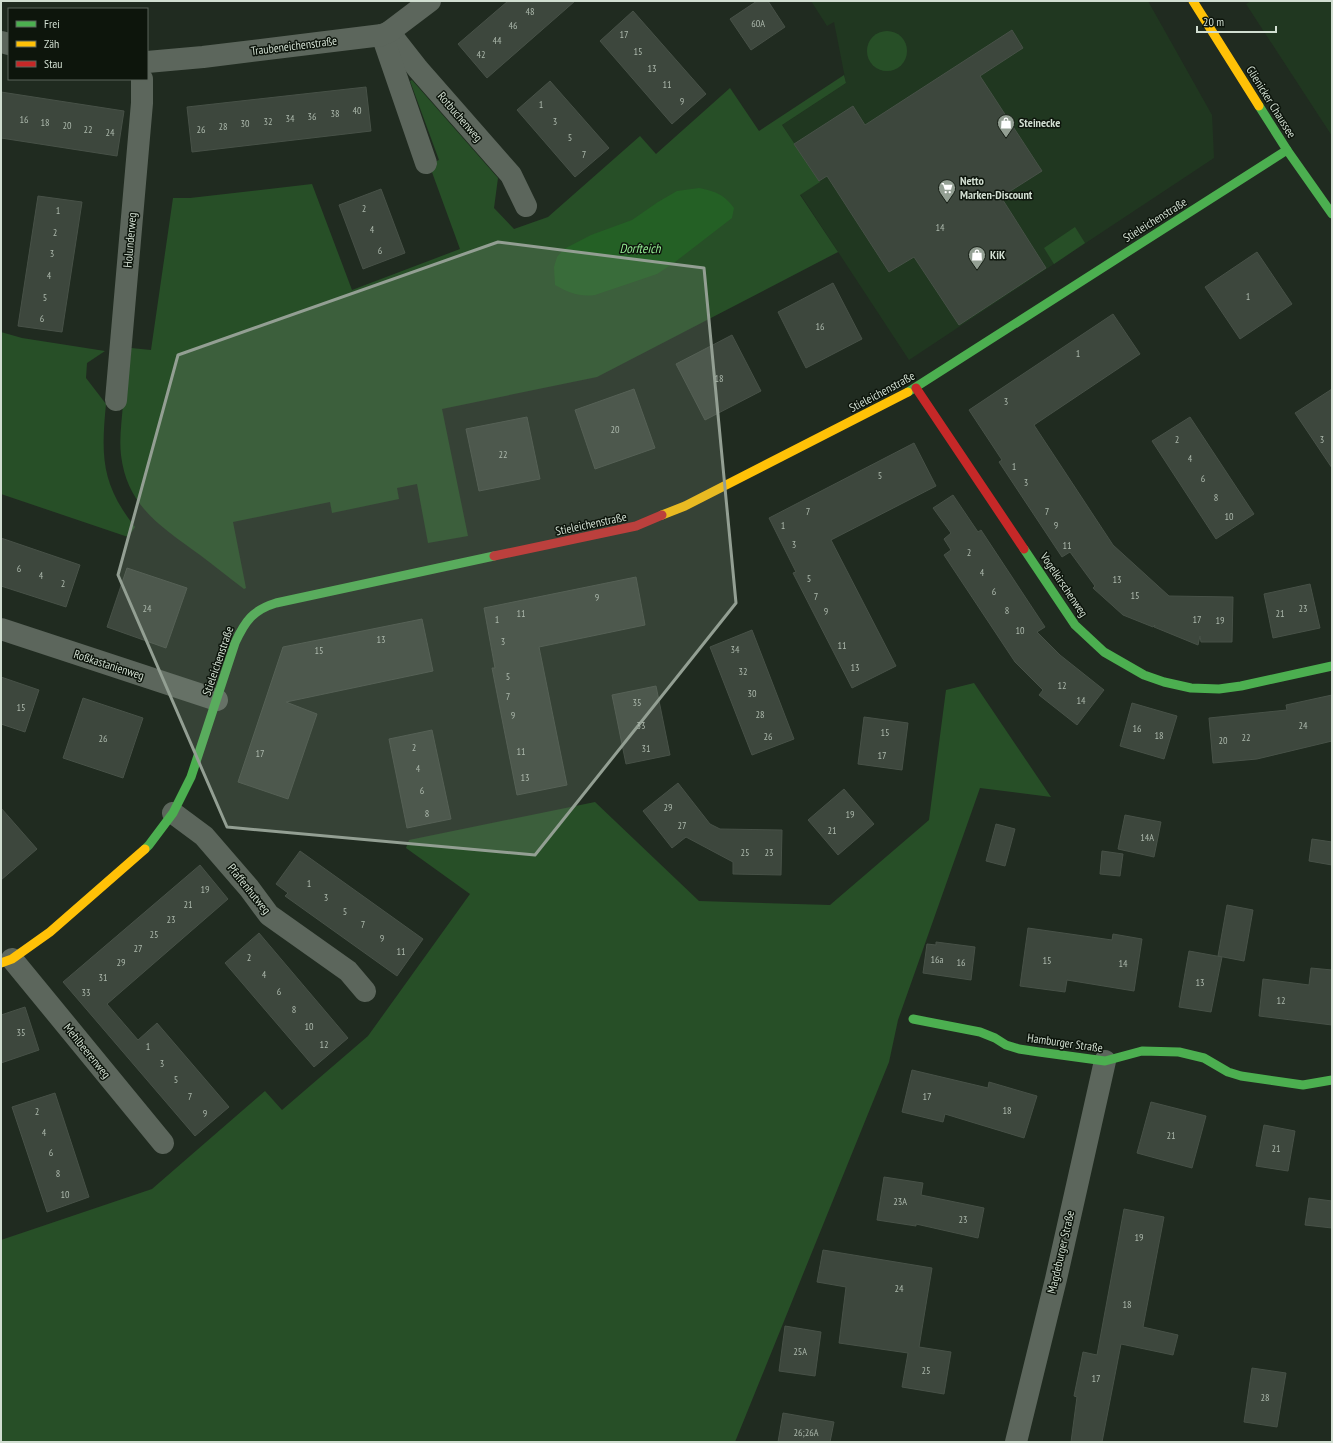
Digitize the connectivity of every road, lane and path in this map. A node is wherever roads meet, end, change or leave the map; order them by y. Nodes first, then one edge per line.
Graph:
1 (430, 1) edge
2 (1193, 1) edge
3 (386, 34) junction
4 (148, 62) edge
5 (142, 80) edge
6 (1287, 150) junction
7 (426, 163) dead end
8 (526, 206) dead end
9 (1332, 214) edge
10 (916, 388) junction
11 (116, 400) dead end
12 (1, 629) edge
13 (1332, 666) edge
14 (217, 700) junction
15 (173, 813) junction
16 (6, 961) edge
17 (364, 991) dead end
18 (913, 1019) dead end
19 (1105, 1061) junction
20 (1332, 1080) edge
21 (163, 1143) dead end
22 (1016, 1442) edge

1 - 3 street, Traubeneichenstraße
2 - 6 street, Glienicker Chaussee
3 - 4 street, Traubeneichenstraße
3 - 7 street
3 - 8 street, Rotbuchenweg
5 - 11 street, Holunderweg
6 - 9 street, Glienicker Chaussee
6 - 10 street, Stieleichenstraße
10 - 13 street, Vogelkirschenweg
10 - 14 street, Stieleichenstraße
12 - 14 street, Roßkastanienweg
14 - 15 street, Stieleichenstraße
15 - 16 street, Stieleichenstraße
15 - 17 street, Pfaffenhutweg
16 - 21 street, Mehlbeerenweg
18 - 19 street, Hamburger Straße
19 - 20 street, Hamburger Straße
19 - 22 street, Magdeburger Straße

